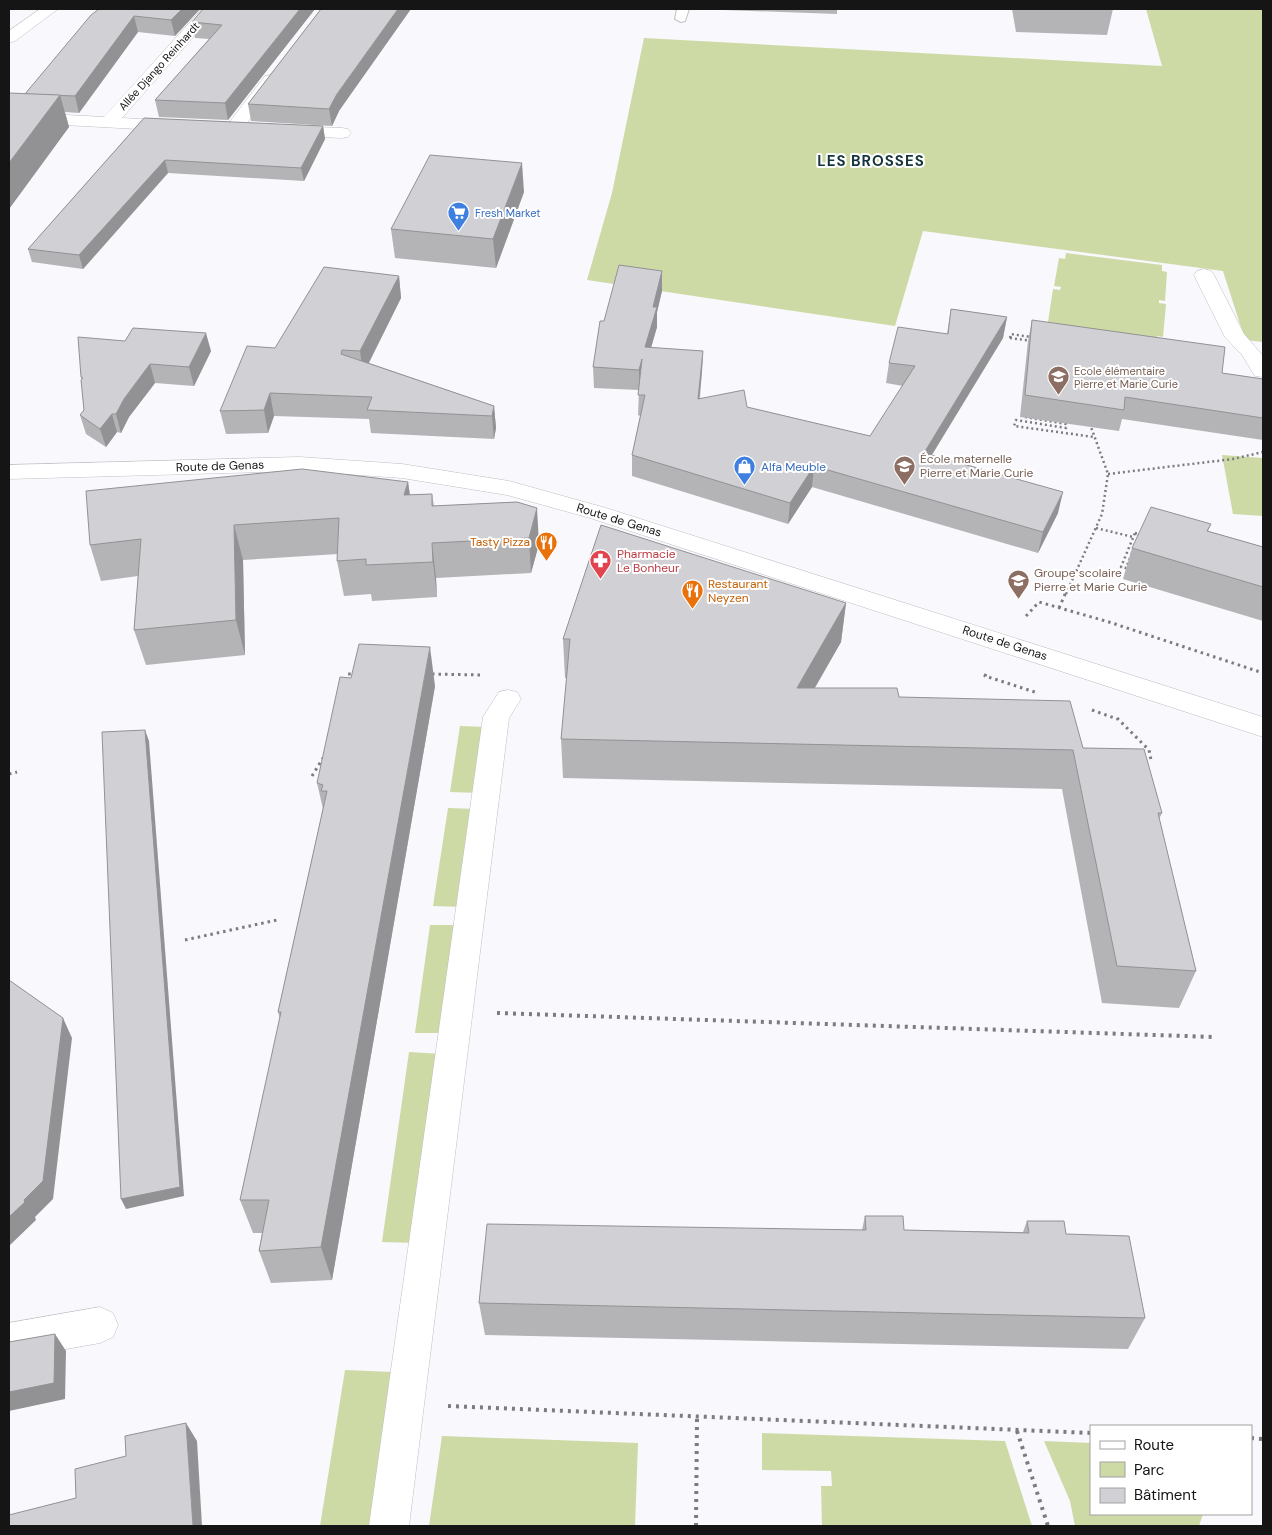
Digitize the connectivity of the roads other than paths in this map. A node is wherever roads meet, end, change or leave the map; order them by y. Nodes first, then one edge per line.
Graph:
1 (50, 9) edge
2 (210, 9) edge
3 (9, 38) edge
4 (280, 69) edge
5 (9, 117) edge
6 (108, 123) junction
7 (195, 127) edge
8 (215, 128) edge
9 (234, 128) junction
10 (254, 129) edge
11 (273, 130) edge
12 (342, 133) dead end
13 (1204, 274) dead end
14 (1263, 371) edge
15 (9, 472) edge
16 (508, 699) dead end
17 (1263, 728) edge
18 (100, 1325) dead end
19 (9, 1341) edge
20 (389, 1526) edge

1 - 3 street
2 - 6 street, Allée Django Reinhardt
4 - 9 street
5 - 6 street
6 - 7 street
8 - 9 street
9 - 10 street
11 - 12 street
13 - 14 street
15 - 17 street, Route de Genas
16 - 20 street
18 - 19 street

